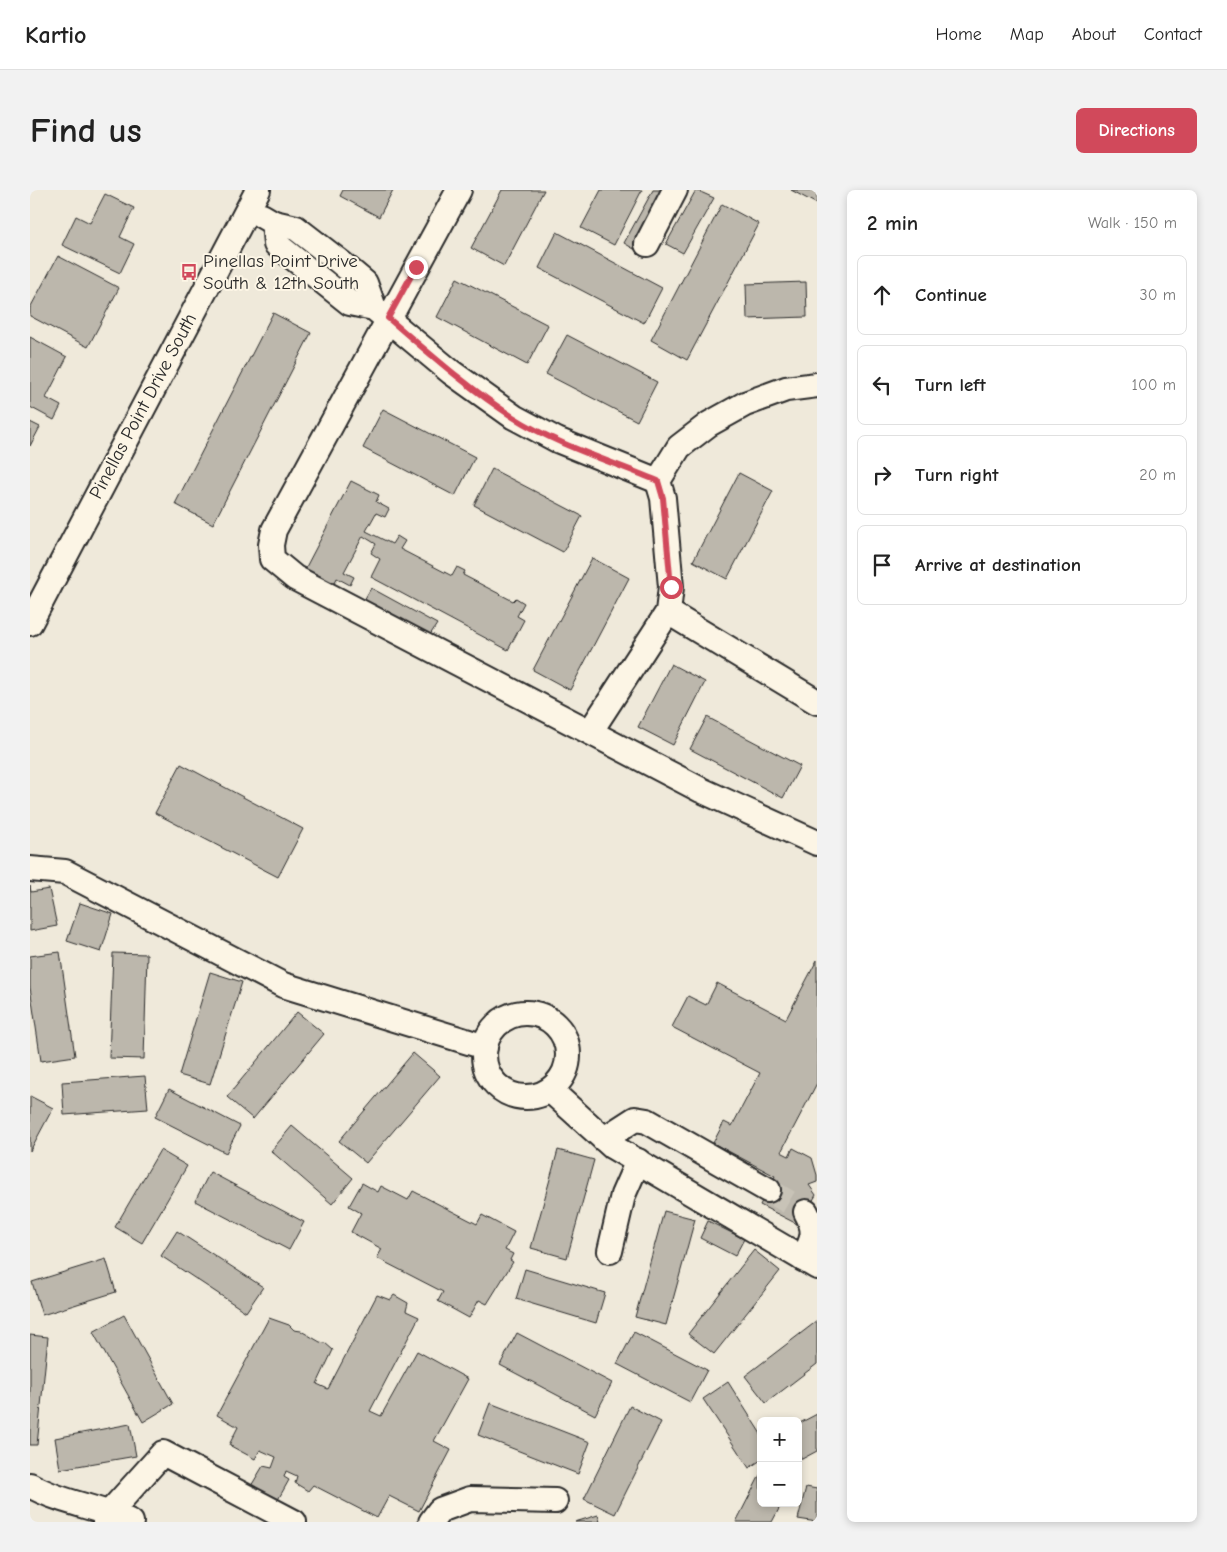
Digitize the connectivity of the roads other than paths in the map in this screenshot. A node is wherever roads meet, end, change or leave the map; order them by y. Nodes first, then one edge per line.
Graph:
1 (459, 190) edge
2 (676, 190) edge
3 (254, 199) edge
4 (274, 223) junction
5 (647, 244) dead end
6 (340, 262) junction
7 (324, 282) junction
8 (381, 313) junction
9 (817, 385) edge
10 (658, 481) junction
11 (668, 612) junction
12 (30, 623) edge
13 (817, 702) edge
14 (590, 732) junction
15 (817, 843) edge
16 (30, 869) edge
17 (485, 1047) junction
18 (550, 1090) junction
19 (604, 1139) junction
20 (638, 1161) junction
21 (768, 1190) tunnel mouth
22 (806, 1212) tunnel mouth
23 (610, 1251) dead end
24 (810, 1263) edge
25 (30, 1486) edge
26 (555, 1501) dead end
27 (116, 1519) edge
28 (294, 1522) edge
29 (431, 1522) edge

1 - 8 street
2 - 5 street
3 - 4 street
3 - 12 street, Pinellas Point Drive South
4 - 6 street
4 - 7 street
6 - 7 street
6 - 8 street
7 - 8 street
8 - 10 street
8 - 14 street
9 - 10 street
10 - 11 street
11 - 13 street
11 - 14 street
14 - 15 street
16 - 17 street
17 - 18 street
17 - 18 street
18 - 19 street
19 - 20 street
19 - 21 street
20 - 23 street
20 - 24 street
22 - 24 street
25 - 27 street
26 - 29 street
27 - 28 street

